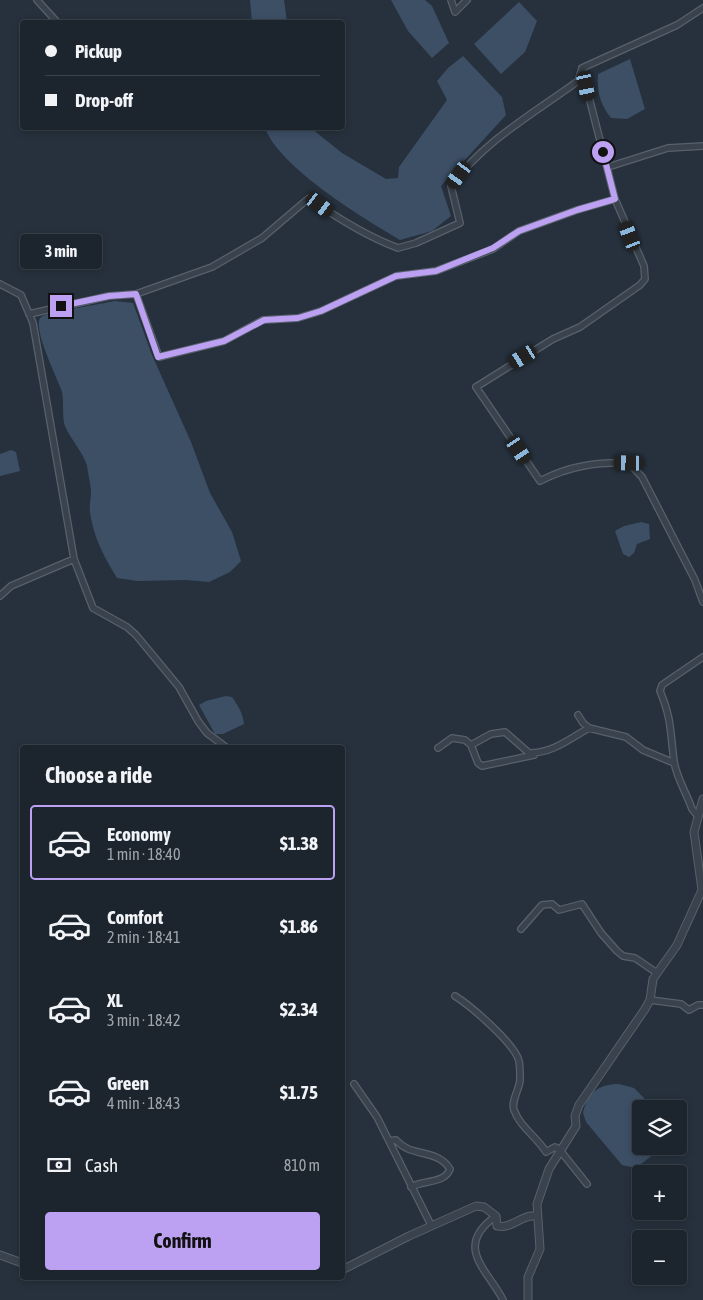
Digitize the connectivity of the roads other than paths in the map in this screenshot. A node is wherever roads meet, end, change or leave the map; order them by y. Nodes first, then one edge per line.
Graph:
1 (37, 0) edge
2 (451, 0) edge
3 (467, 0) edge
4 (703, 8) edge
5 (55, 20) edge
6 (582, 68) junction
7 (703, 146) edge
8 (608, 167) junction
9 (615, 199) junction
10 (0, 284) edge
11 (136, 294) junction
12 (29, 314) junction
13 (74, 559) junction
14 (0, 596) edge
15 (703, 602) edge
16 (703, 657) edge
17 (578, 716) dead end
18 (589, 728) junction
19 (224, 745) edge
20 (471, 745) junction
21 (438, 748) dead end
22 (540, 753) junction
23 (674, 762) junction
24 (703, 799) edge
25 (697, 815) junction
26 (702, 891) edge
27 (521, 929) dead end
28 (657, 973) junction
29 (455, 996) dead end
30 (650, 1000) junction
31 (703, 1005) edge
32 (354, 1084) dead end
33 (389, 1141) junction
34 (559, 1149) junction
35 (587, 1184) dead end
36 (411, 1187) junction
37 (496, 1216) junction
38 (537, 1216) junction
39 (431, 1225) junction
40 (0, 1255) edge
41 (20, 1262) edge
42 (345, 1268) edge
43 (503, 1300) edge
44 (528, 1300) edge

1 - 5 street
2 - 3 street
4 - 6 street
6 - 8 street
6 - 11 street
7 - 8 street
8 - 9 street
9 - 11 street
9 - 15 street
10 - 12 street
11 - 12 street
12 - 13 street
13 - 14 street
13 - 19 street
16 - 23 street
17 - 18 street
18 - 22 street
18 - 23 street
20 - 21 street
20 - 22 street
20 - 22 street
23 - 25 street
24 - 25 street
25 - 26 street
26 - 28 street
27 - 28 street
28 - 30 street
29 - 34 street
30 - 31 street
30 - 34 street
32 - 33 street
33 - 36 street
33 - 36 street
34 - 35 street
34 - 38 street
36 - 39 street
37 - 38 street
37 - 39 street
37 - 43 street
38 - 44 street
39 - 42 street
40 - 41 street

